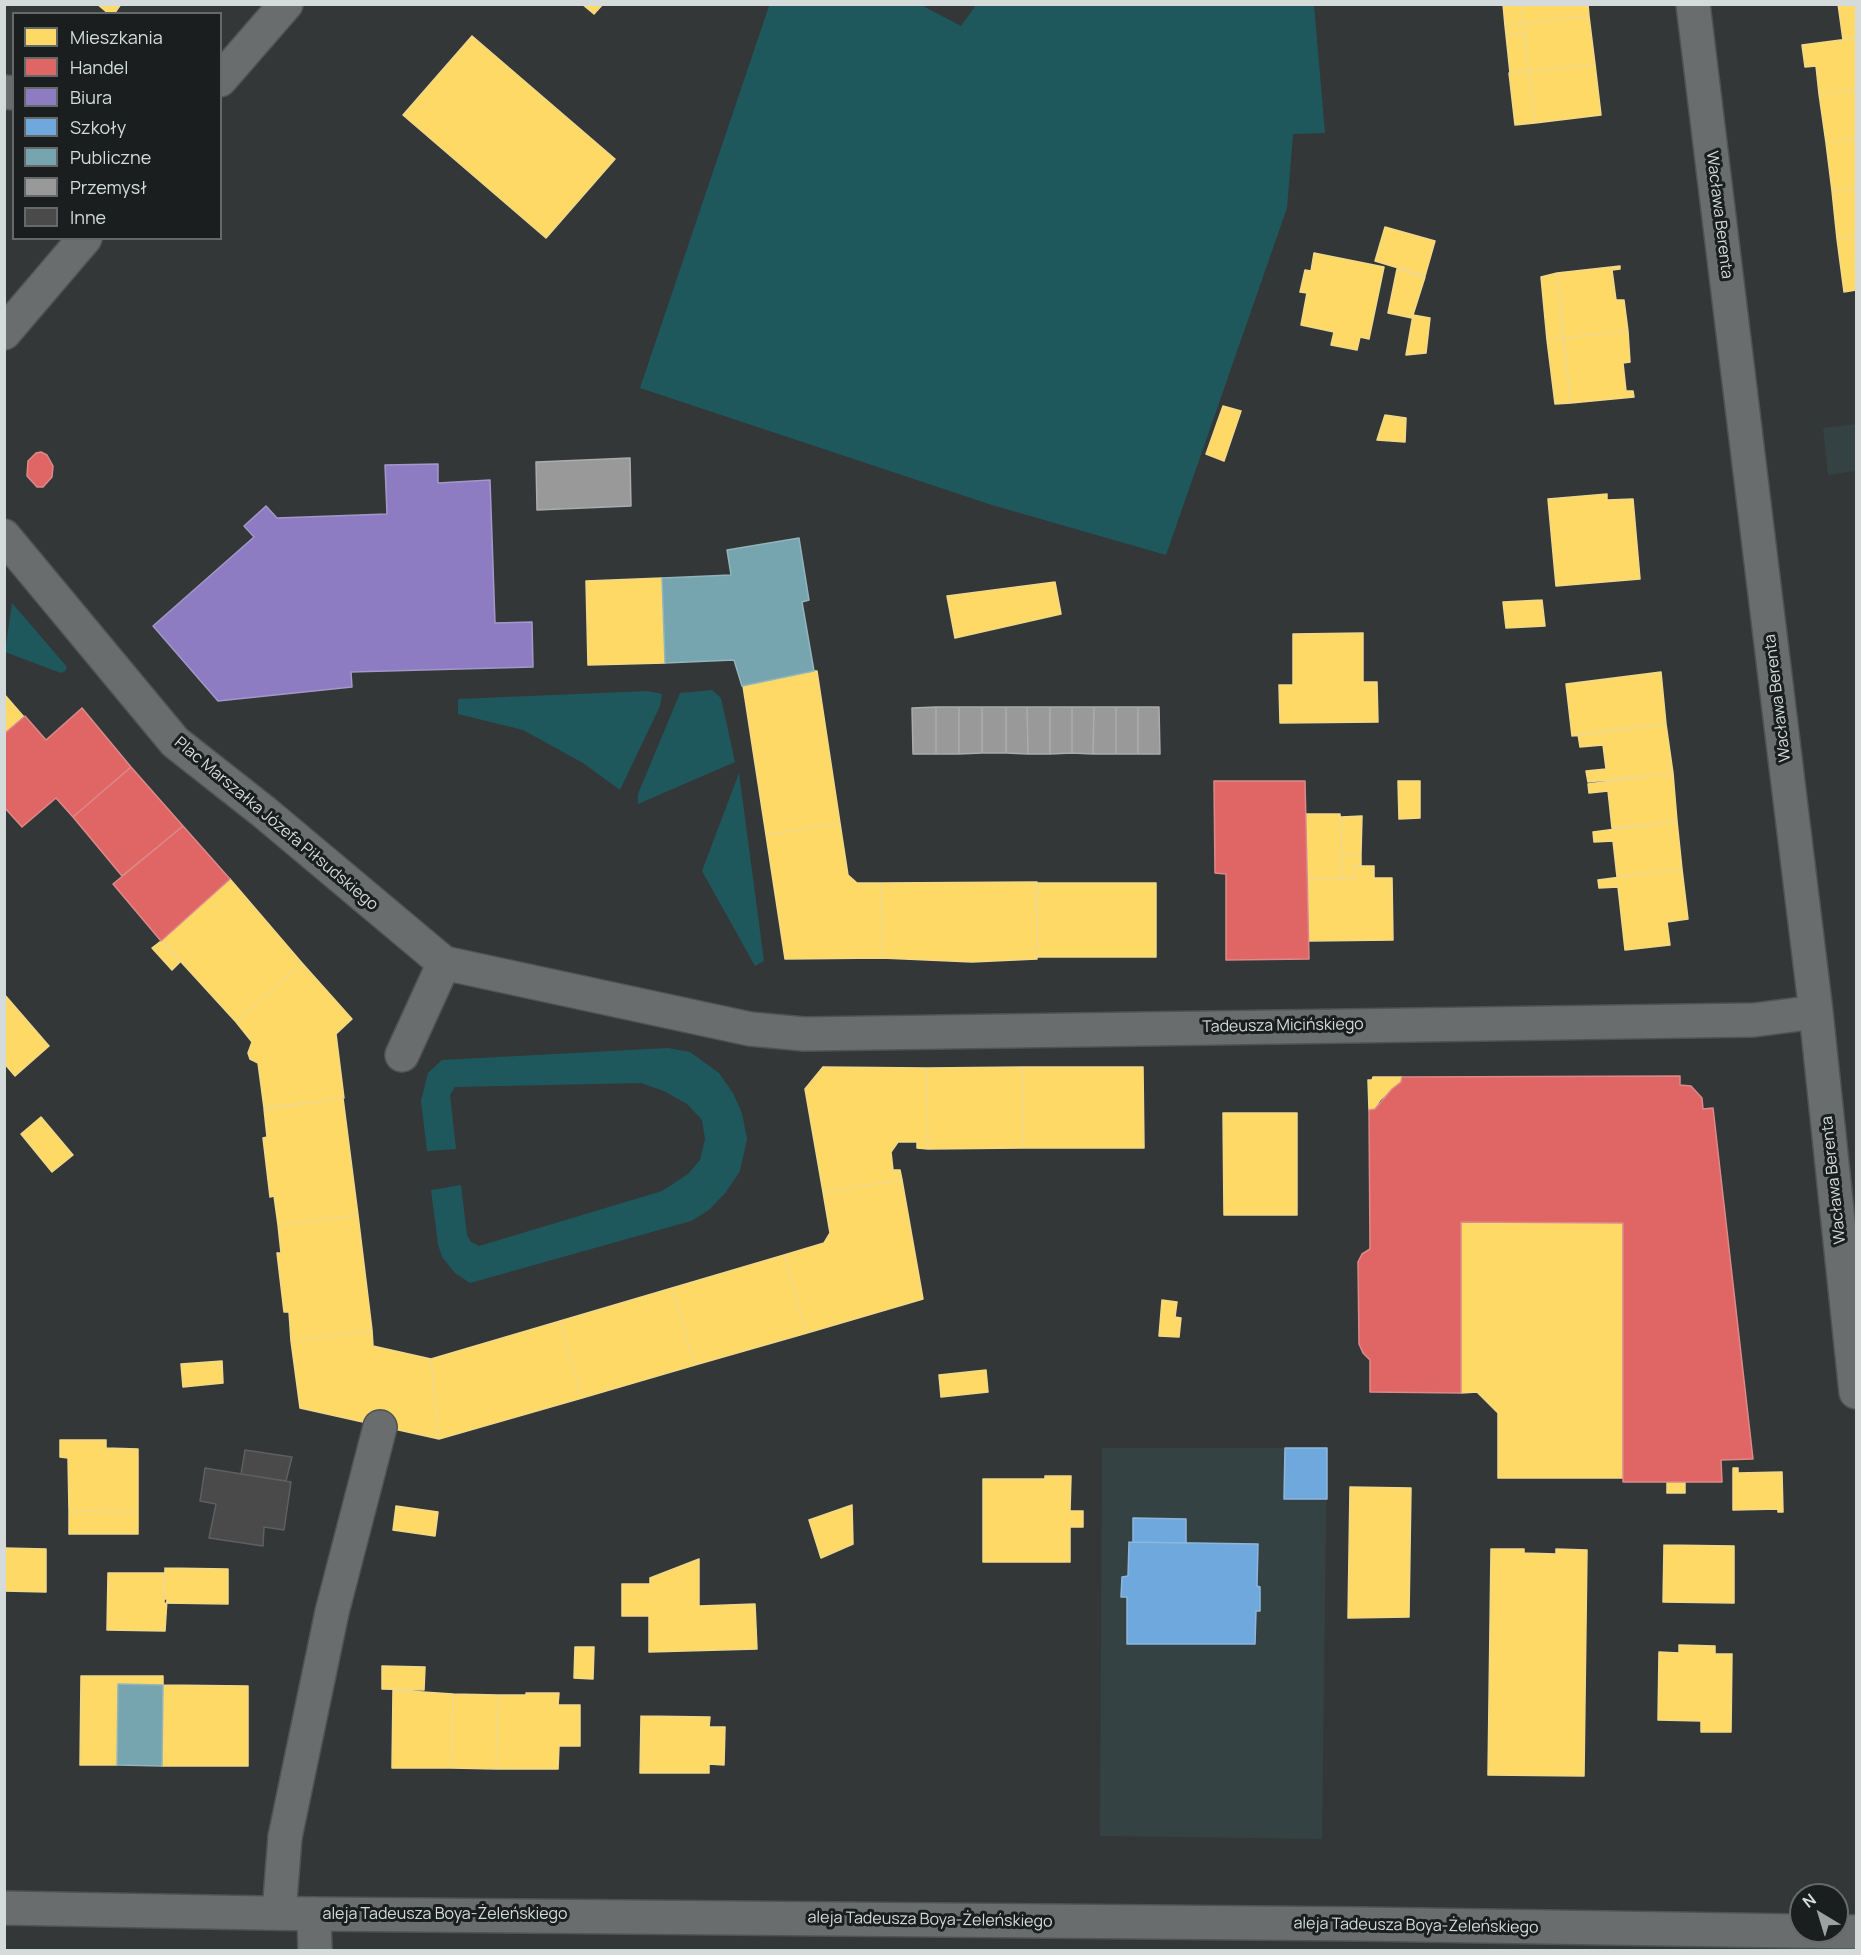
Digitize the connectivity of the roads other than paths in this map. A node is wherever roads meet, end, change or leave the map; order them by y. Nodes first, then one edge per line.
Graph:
1 (286, 4) edge
2 (1693, 4) edge
3 (222, 78) edge
4 (83, 240) edge
5 (4, 333) edge
6 (4, 536) edge
7 (444, 963) junction
8 (1816, 1012) junction
9 (750, 1029) joint
10 (402, 1055) dead end
11 (1857, 1392) edge
12 (380, 1427) dead end
13 (4, 1908) edge
14 (279, 1913) junction
15 (314, 1914) junction
16 (1857, 1932) edge
17 (315, 1950) edge

1 - 3 street
2 - 8 street, Wacława Berenta
4 - 5 street
6 - 7 street, Plac Marszałka Józefa Piłsudskiego
7 - 9 street, Plac Marszałka Józefa Piłsudskiego
7 - 10 street
8 - 9 street, Tadeusza Micińskiego
8 - 11 street, Wacława Berenta
12 - 14 street
13 - 14 street, aleja Tadeusza Boya-Żeleńskiego
14 - 15 street, aleja Tadeusza Boya-Żeleńskiego
15 - 16 street, aleja Tadeusza Boya-Żeleńskiego
15 - 17 street

